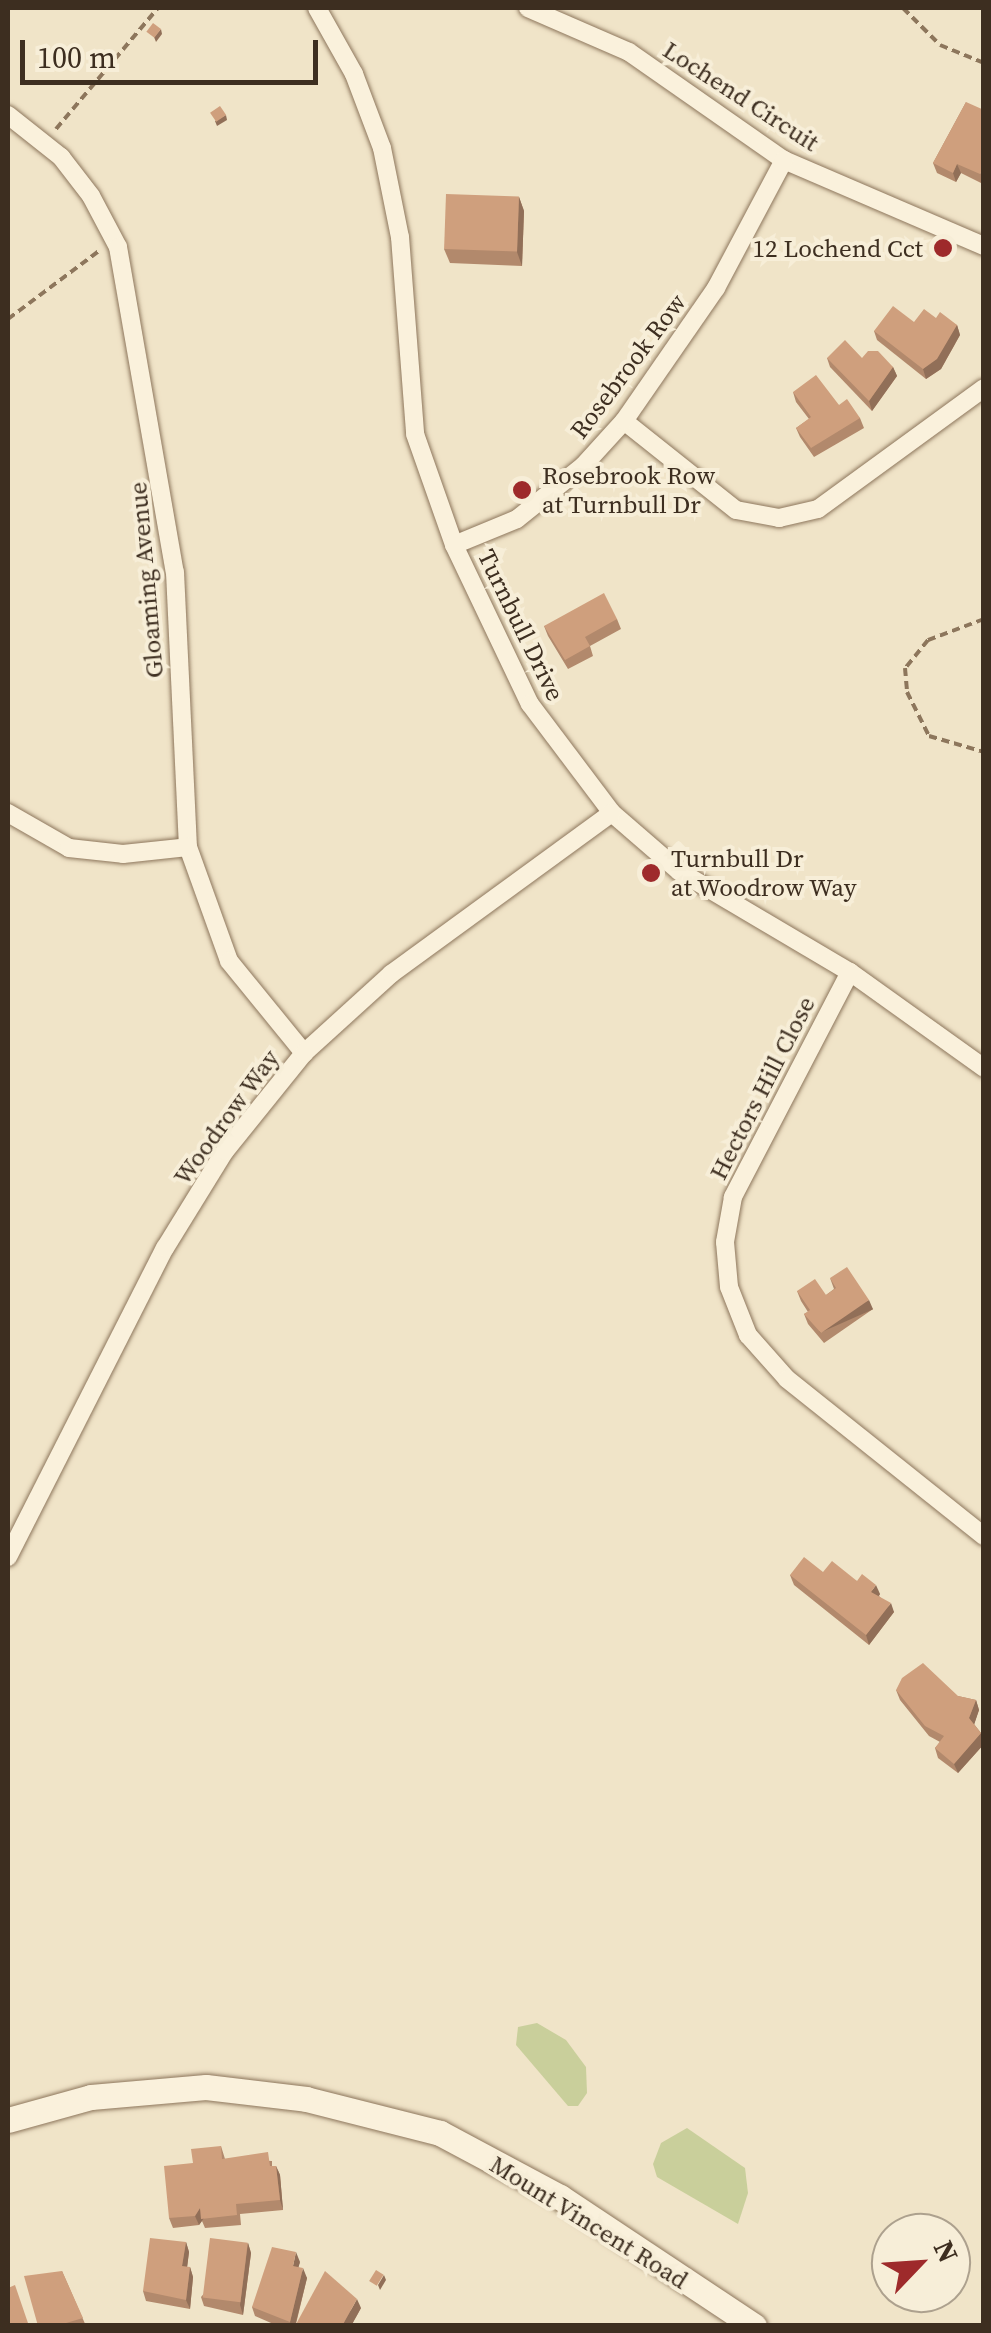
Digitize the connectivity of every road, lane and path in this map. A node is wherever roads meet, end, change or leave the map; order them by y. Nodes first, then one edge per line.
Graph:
1 (158, 8) edge
2 (318, 8) edge
3 (528, 8) edge
4 (903, 8) edge
5 (984, 63) edge
6 (8, 115) edge
7 (48, 145) junction
8 (784, 160) junction
9 (118, 246) junction
10 (984, 246) edge
11 (8, 319) edge
12 (984, 388) edge
13 (624, 421) junction
14 (454, 545) junction
15 (984, 619) edge
16 (984, 752) edge
17 (612, 813) junction
18 (8, 814) edge
19 (188, 847) junction
20 (850, 972) junction
21 (304, 1053) junction
22 (984, 1068) edge
23 (984, 1536) edge
24 (8, 1556) edge
25 (8, 2120) edge
26 (749, 2324) edge

1 - 7 path
2 - 14 street, Turnbull Drive
3 - 8 street, Lochend Circuit
4 - 5 path
6 - 7 street, Gloaming Avenue
7 - 9 street, Gloaming Avenue
8 - 10 street, Lochend Circuit
8 - 13 street, Rosebrook Row
9 - 11 path
9 - 19 street, Gloaming Avenue
12 - 13 street
13 - 14 street, Rosebrook Row
14 - 17 street, Turnbull Drive
15 - 16 path
17 - 20 street, Turnbull Drive
17 - 21 street, Woodrow Way
18 - 19 street
19 - 21 street, Gloaming Avenue
20 - 22 street, Turnbull Drive
20 - 23 street, Hectors Hill Close
21 - 24 street, Woodrow Way
25 - 26 main road, Mount Vincent Road

